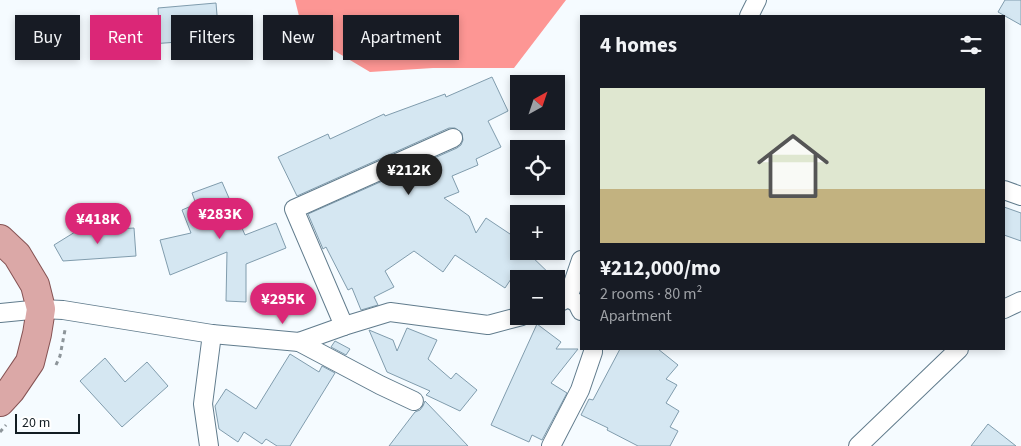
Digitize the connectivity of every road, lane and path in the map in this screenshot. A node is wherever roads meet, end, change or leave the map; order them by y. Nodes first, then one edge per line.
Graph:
1 (757, 0) edge
2 (750, 15) edge
3 (453, 138) dead end
4 (1005, 190) edge
5 (1021, 196) edge
6 (0, 239) edge
7 (580, 262) edge
8 (565, 294) edge
9 (565, 301) edge
10 (1021, 301) edge
11 (41, 309) junction
12 (580, 309) edge
13 (1005, 309) edge
14 (0, 312) edge
15 (510, 319) edge
16 (344, 326) junction
17 (212, 334) junction
18 (299, 342) junction
19 (593, 350) edge
20 (958, 350) edge
21 (414, 401) dead end
22 (0, 402) edge
23 (209, 446) edge
24 (551, 446) edge
25 (858, 446) edge

1 - 2 street
3 - 16 street
4 - 5 street
6 - 11 main road
7 - 8 street
9 - 12 street
10 - 13 street
11 - 14 street
11 - 17 street
11 - 22 main road
15 - 16 street
16 - 18 street
17 - 18 street
17 - 23 street
18 - 21 street
19 - 24 street
20 - 25 street

